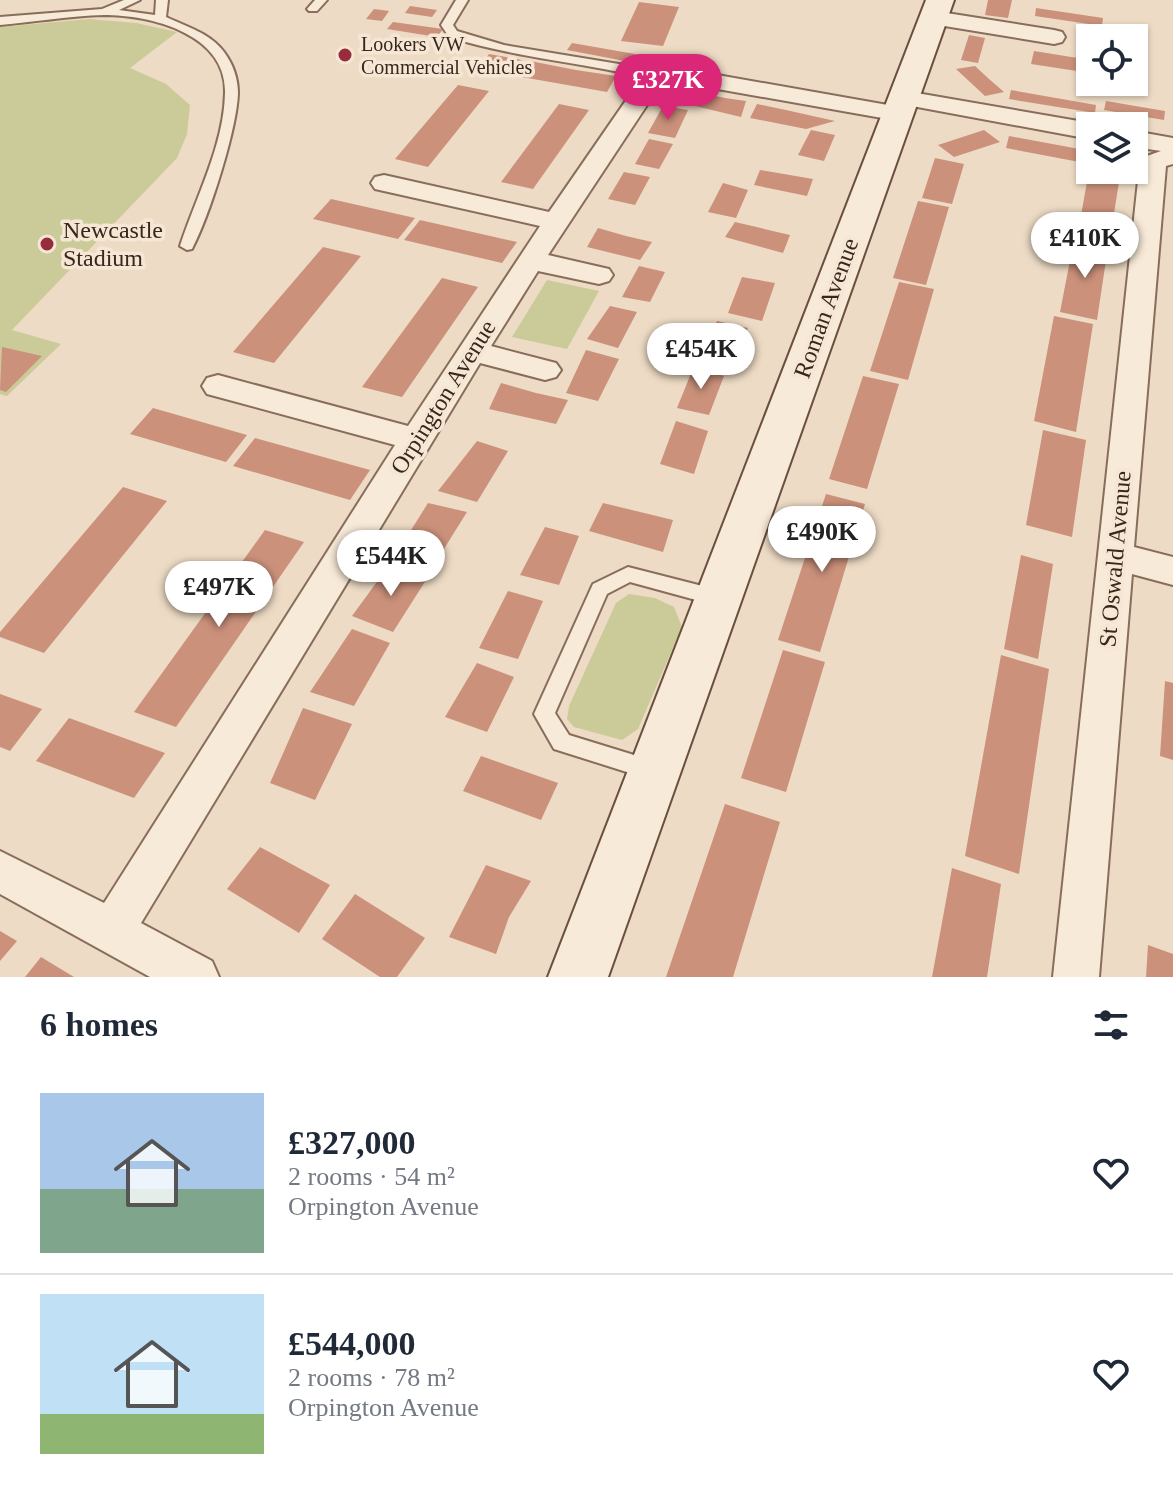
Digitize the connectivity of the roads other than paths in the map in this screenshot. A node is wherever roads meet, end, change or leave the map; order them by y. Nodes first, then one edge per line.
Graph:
1 (134, 0) edge
2 (162, 0) edge
3 (462, 0) edge
4 (937, 9) edge
5 (104, 12) junction
6 (160, 19) junction
7 (0, 21) edge
8 (1054, 37) dead end
9 (663, 78) junction
10 (902, 106) junction
11 (1076, 129) edge
12 (1148, 142) edge
13 (1173, 146) edge
14 (1173, 157) edge
15 (384, 183) dead end
16 (555, 221) junction
17 (187, 246) dead end
18 (529, 260) junction
19 (599, 275) dead end
20 (471, 351) junction
21 (545, 370) dead end
22 (218, 386) dead end
23 (415, 439) junction
24 (1115, 556) junction
25 (1173, 571) edge
26 (718, 598) junction
27 (655, 771) junction
28 (0, 871) edge
29 (111, 932) junction
30 (196, 977) edge
31 (578, 977) edge
32 (1076, 977) edge

1 - 5 lane
2 - 6 lane
3 - 9 lane
4 - 8 street
4 - 10 street, Roman Avenue
5 - 6 lane
5 - 7 lane
6 - 17 lane
9 - 10 street
9 - 16 street, Orpington Avenue
10 - 11 street
10 - 26 street, Roman Avenue
12 - 13 street
14 - 24 street, St Oswald Avenue
15 - 16 street
16 - 18 street, Orpington Avenue
18 - 19 street
18 - 20 street, Orpington Avenue
20 - 21 street
20 - 23 street, Orpington Avenue
22 - 23 street
23 - 29 street, Orpington Avenue
24 - 25 street
24 - 32 street, St Oswald Avenue
26 - 27 street, Roman Avenue
26 - 27 lane
27 - 31 street, Roman Avenue
28 - 29 street
29 - 30 street

